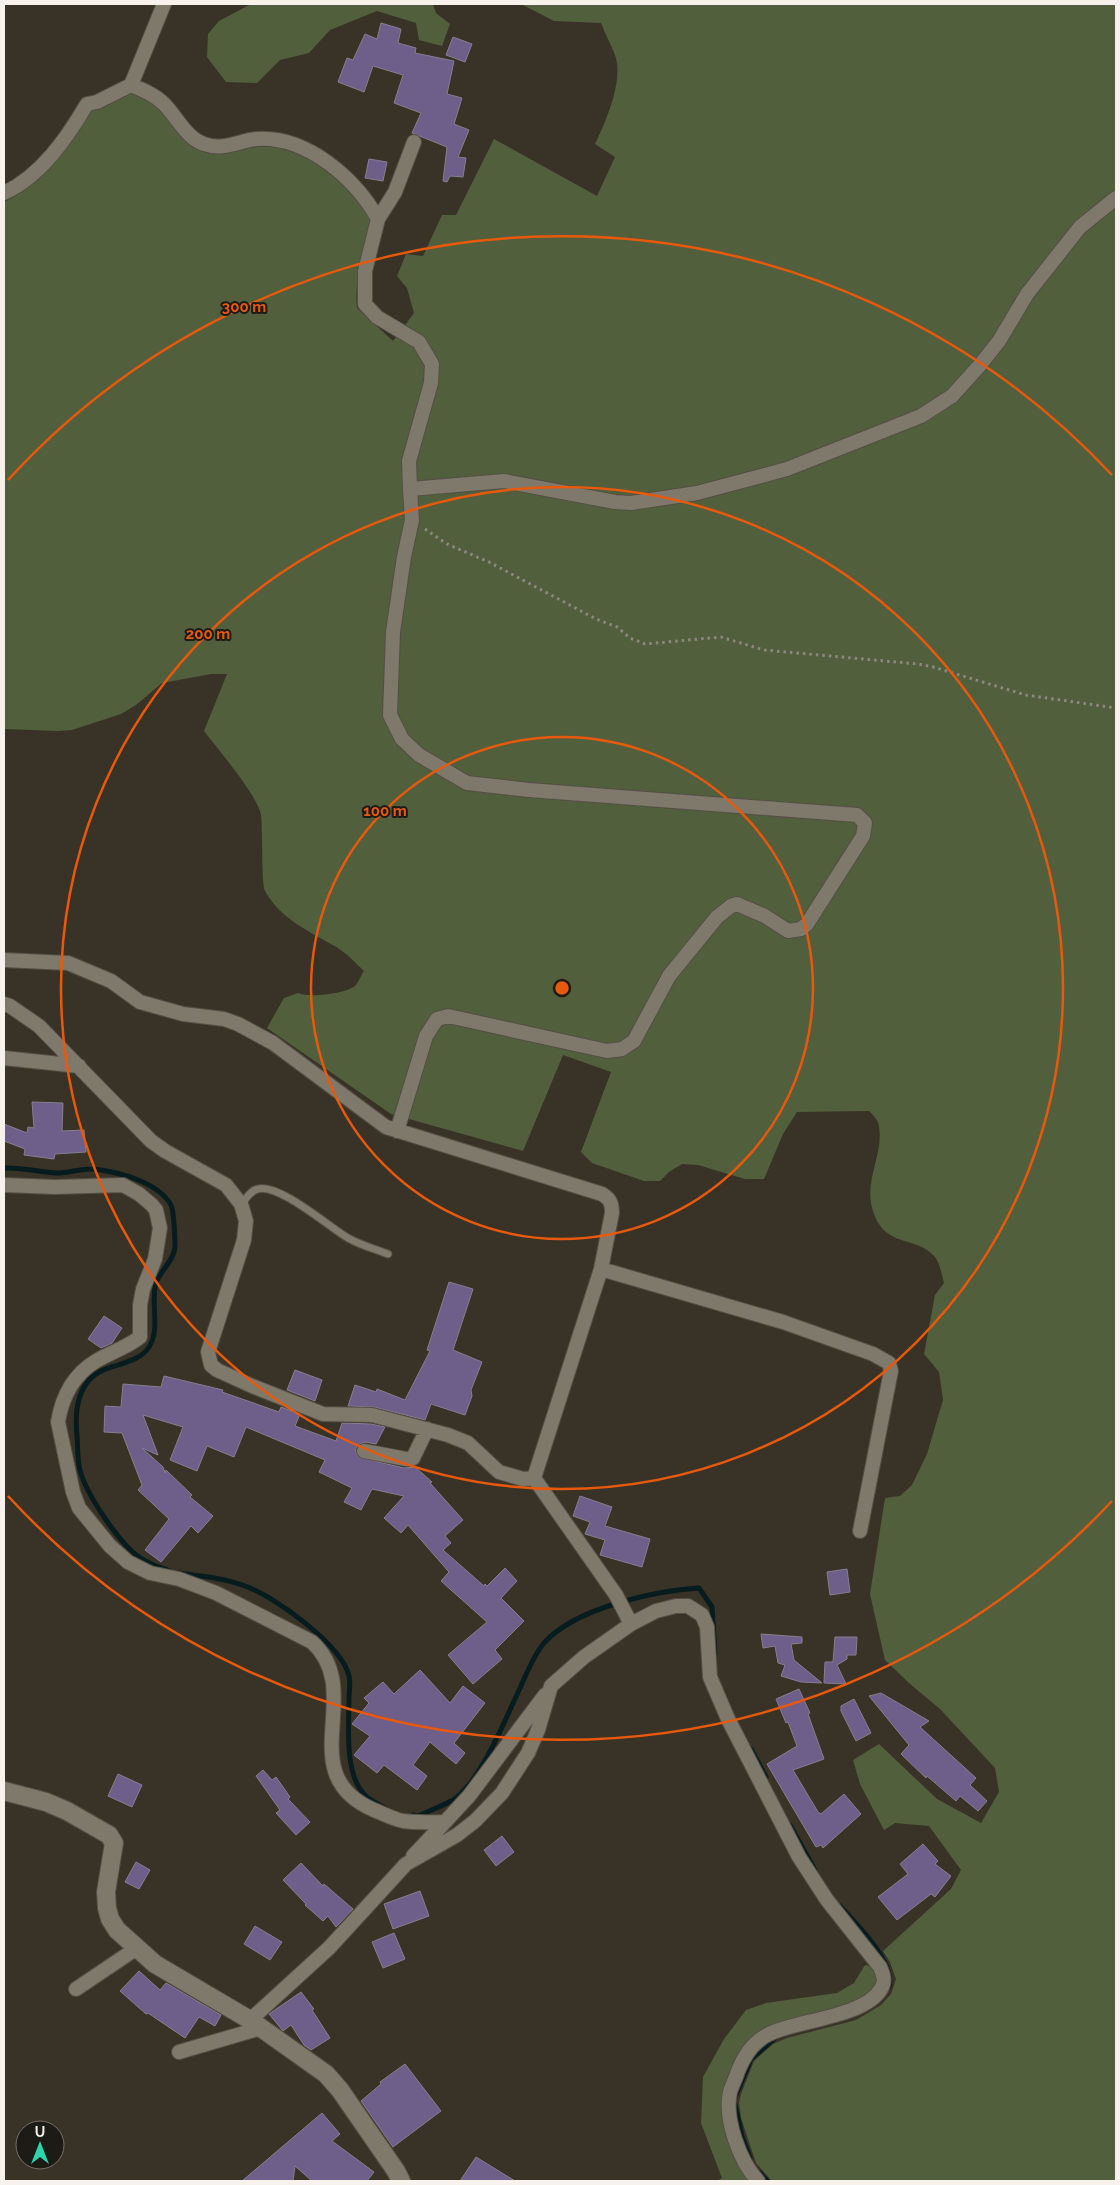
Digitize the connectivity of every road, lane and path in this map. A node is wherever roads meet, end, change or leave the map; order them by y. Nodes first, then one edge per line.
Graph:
1 (164, 4) edge
2 (131, 85) junction
3 (414, 142) dead end
4 (4, 193) edge
5 (1116, 198) edge
6 (378, 219) junction
7 (410, 489) junction
8 (412, 520) junction
9 (1116, 708) edge
10 (4, 960) edge
11 (4, 1004) edge
12 (4, 1058) edge
13 (79, 1066) junction
14 (397, 1131) junction
15 (4, 1185) edge
16 (241, 1204) junction
17 (388, 1254) dead end
18 (601, 1269) junction
19 (427, 1429) junction
20 (364, 1452) dead end
21 (534, 1478) junction
22 (860, 1531) dead end
23 (632, 1624) junction
24 (551, 1686) junction
25 (4, 1791) edge
26 (445, 1822) junction
27 (406, 1864) junction
28 (137, 1948) junction
29 (76, 1989) dead end
30 (256, 2024) junction
31 (179, 2052) dead end
32 (401, 2181) edge
33 (758, 2181) edge

1 - 2 street
2 - 4 street
2 - 6 street
3 - 6 street
5 - 7 street
6 - 7 street
7 - 8 street
8 - 9 path
8 - 14 street
10 - 14 street
11 - 13 street
12 - 13 street
13 - 16 street
14 - 18 street
15 - 26 street
16 - 17 lane
16 - 19 street
18 - 21 street
18 - 22 street
19 - 20 street
19 - 21 street
21 - 23 street
23 - 24 street
23 - 33 street
24 - 26 street
24 - 27 street
25 - 28 street
26 - 27 street
27 - 30 street
28 - 29 street
28 - 30 street
30 - 31 street
30 - 32 street

